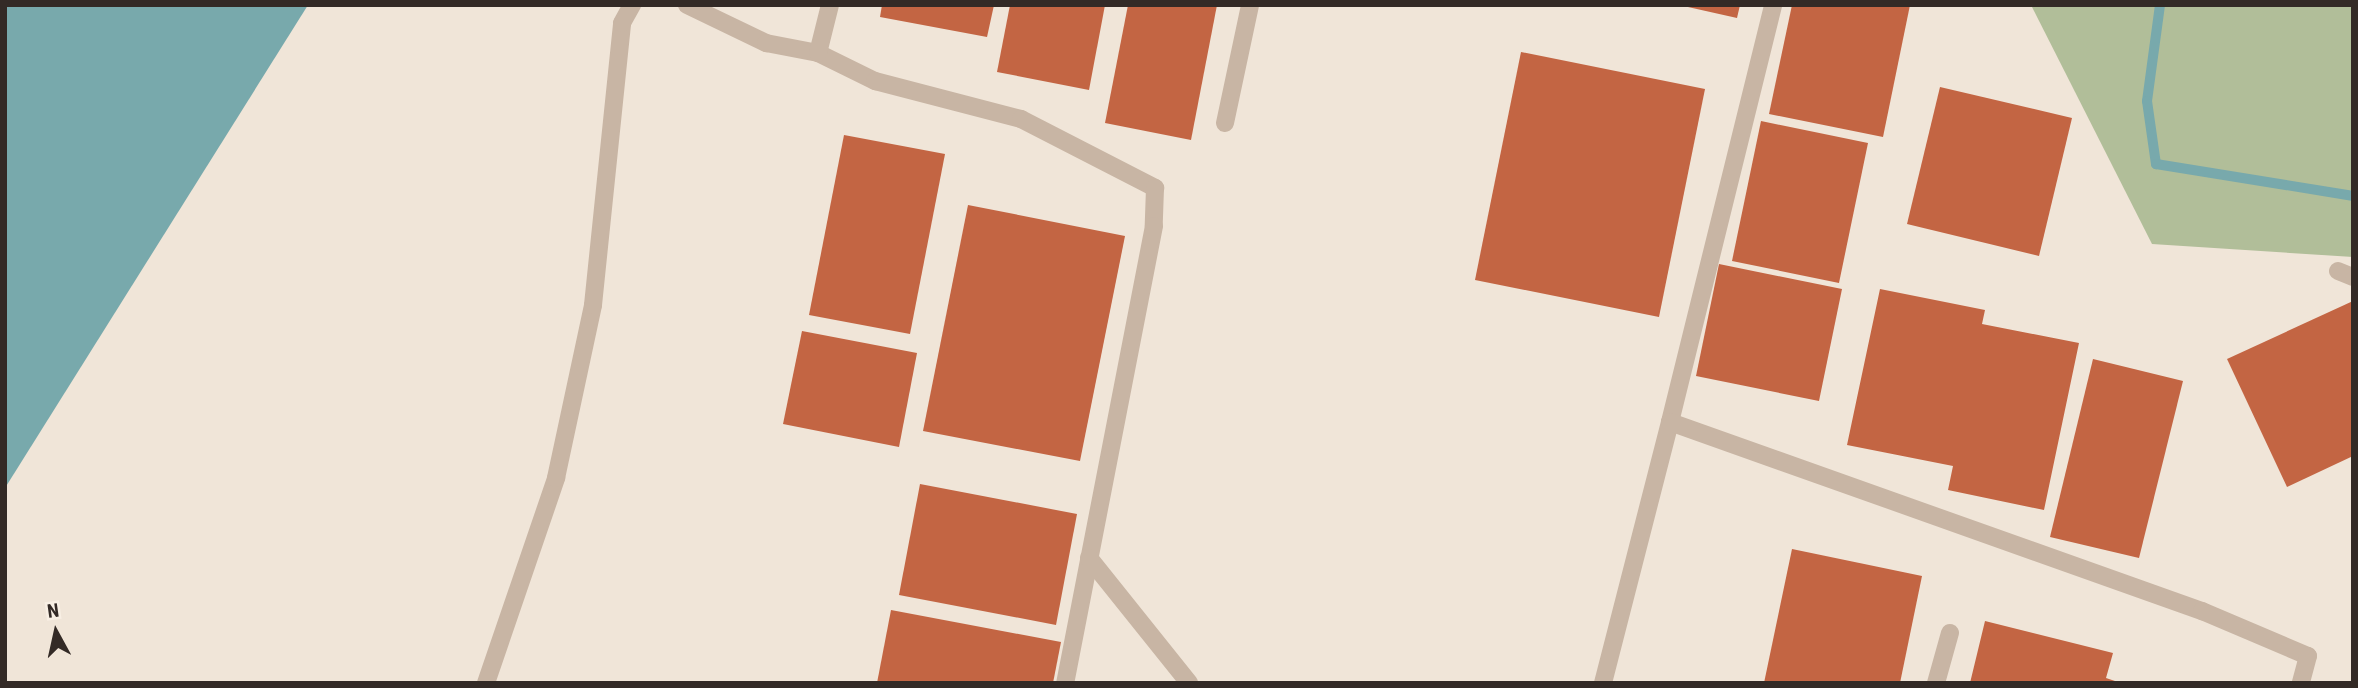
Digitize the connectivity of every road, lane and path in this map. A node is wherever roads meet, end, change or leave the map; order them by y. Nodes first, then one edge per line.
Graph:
1 (632, 5) edge
2 (687, 5) edge
3 (830, 5) edge
4 (1250, 5) edge
5 (1773, 5) edge
6 (818, 53) junction
7 (1224, 123) dead end
8 (1670, 422) junction
9 (1089, 558) junction
10 (1950, 634) dead end
11 (486, 683) edge
12 (1065, 683) edge
13 (1189, 683) edge
14 (1602, 683) edge
15 (1936, 683) edge
16 (2301, 683) edge

1 - 11 street
2 - 6 street
3 - 6 street
4 - 7 street
5 - 8 street
6 - 9 street
8 - 14 street
8 - 16 street
9 - 12 street
9 - 13 street
10 - 15 street

